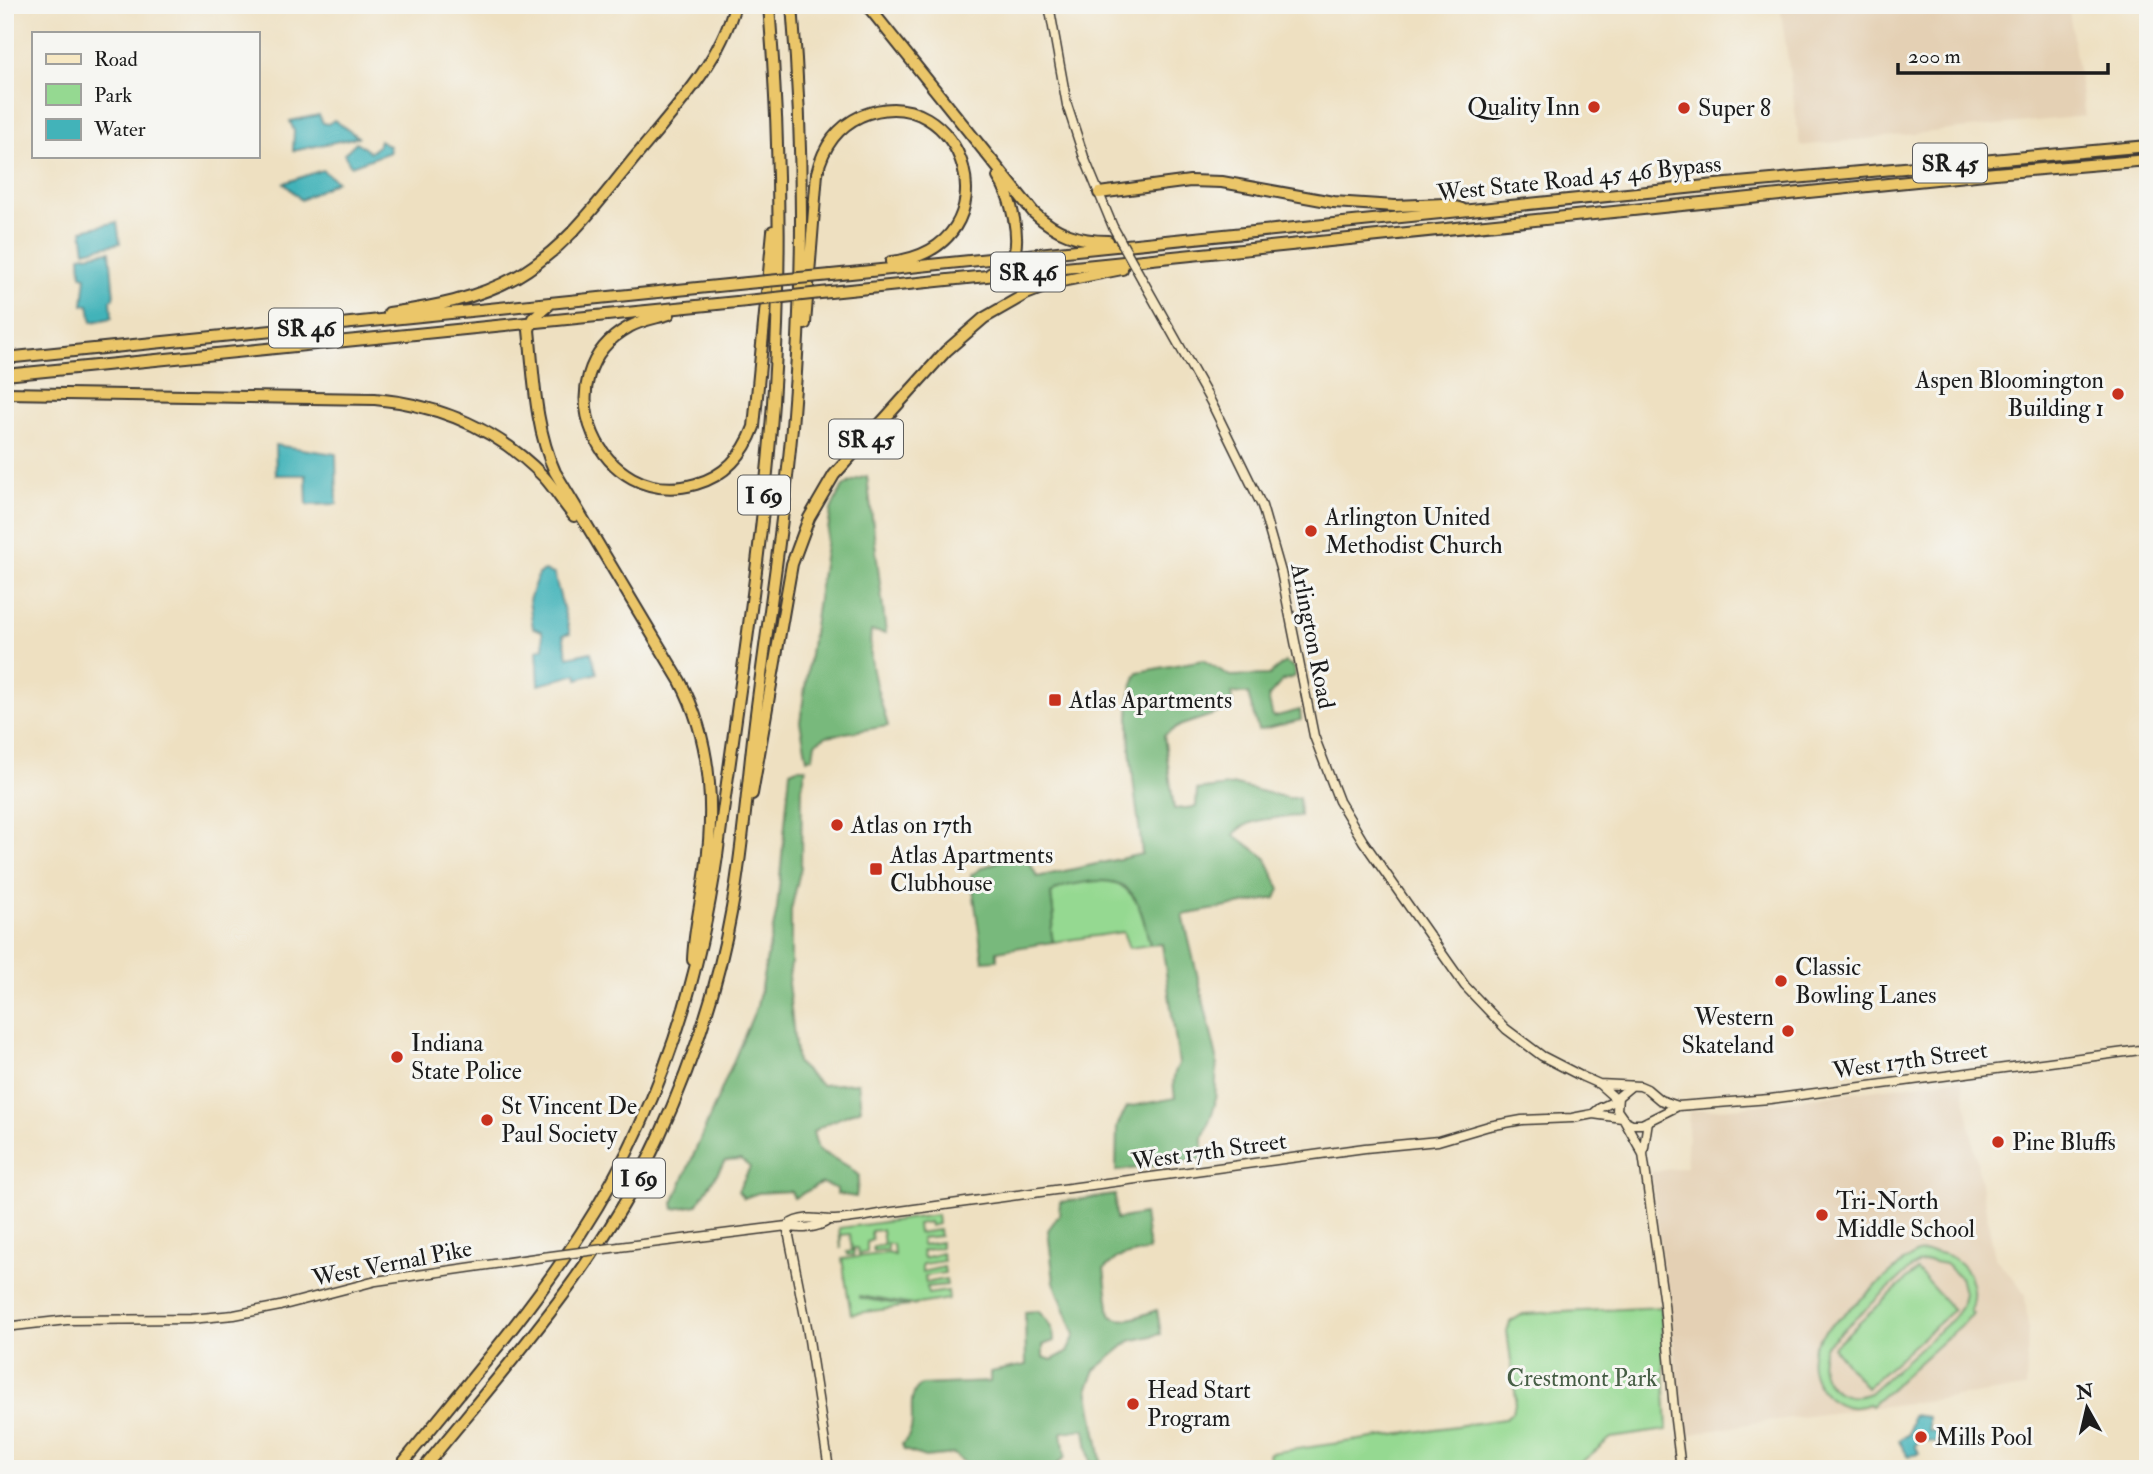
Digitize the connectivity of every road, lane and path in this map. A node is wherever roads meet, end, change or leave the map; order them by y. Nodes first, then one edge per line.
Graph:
1 (735, 5) edge
2 (769, 5) edge
3 (792, 5) edge
4 (867, 5) edge
5 (1049, 5) edge
6 (967, 132) junction
7 (2148, 146) edge
8 (2148, 160) edge
9 (1959, 162) junction
10 (1938, 179) junction
11 (778, 186) junction
12 (1098, 193) junction
13 (1642, 193) junction
14 (1468, 211) junction
15 (1622, 211) junction
16 (1167, 241) junction
17 (1225, 253) junction
18 (1014, 256) junction
19 (844, 274) junction
20 (985, 277) junction
21 (733, 302) junction
22 (551, 303) junction
23 (530, 323) junction
24 (307, 328) junction
25 (5, 358) edge
26 (5, 375) edge
27 (795, 391) junction
28 (5, 393) edge
29 (595, 538) junction
30 (742, 834) junction
31 (693, 980) junction
32 (2148, 1049) edge
33 (1599, 1084) junction
34 (1631, 1086) junction
35 (1653, 1095) junction
36 (1617, 1100) junction
37 (1678, 1106) junction
38 (1593, 1114) junction
39 (1623, 1119) junction
40 (1649, 1120) junction
41 (1643, 1154) junction
42 (787, 1226) junction
43 (5, 1327) edge
44 (398, 1469) edge
45 (423, 1469) edge
46 (829, 1469) edge
47 (1681, 1469) edge

1 - 24 highway
2 - 11 highway, I 69
3 - 27 highway, I 69
4 - 6 highway
5 - 12 main road, Arlington Road
6 - 16 highway
6 - 18 highway
7 - 9 highway, West State Road 45 46 Bypass / SR 45
8 - 10 highway, West State Road 45 46 Bypass / SR 45
9 - 10 highway
9 - 13 highway, West State Road 45 46 Bypass / SR 45
10 - 15 highway, West State Road 45 46 Bypass / SR 45
11 - 21 highway
11 - 31 highway, I 69
12 - 14 highway
12 - 33 main road, Arlington Road, bridge
13 - 14 highway, West State Road 45 46 Bypass / SR 45
13 - 15 highway
14 - 16 highway, West State Road 45 46 Bypass / SR 45
15 - 17 highway, West State Road 45 46 Bypass / SR 45
16 - 18 highway, West State Road 45 46 Bypass / SR 45
17 - 20 highway, SR 46
17 - 30 highway, SR 45
18 - 19 highway, SR 45
18 - 20 highway
19 - 22 highway, SR 45, bridge
19 - 27 highway
20 - 21 highway, SR 46, bridge
21 - 23 highway, SR 46
22 - 23 highway
22 - 24 highway, SR 46
23 - 26 highway, SR 46
23 - 29 highway
24 - 25 highway, SR 46
27 - 30 highway, I 69
28 - 29 highway
29 - 31 highway
30 - 45 highway, I 69
31 - 44 highway, I 69
32 - 37 main road, West 17th Street
33 - 34 main road, Arlington Road
33 - 36 main road, Arlington Road
34 - 35 main road
34 - 36 main road
35 - 37 main road, West 17th Street
35 - 40 main road
36 - 38 main road, West 17th Street
36 - 39 main road
37 - 40 main road, West 17th Street
38 - 39 main road, West 17th Street
38 - 42 main road, West 17th Street
39 - 40 main road
39 - 41 main road
40 - 41 main road
41 - 47 main road
42 - 43 main road, West Vernal Pike, bridge
42 - 46 main road

